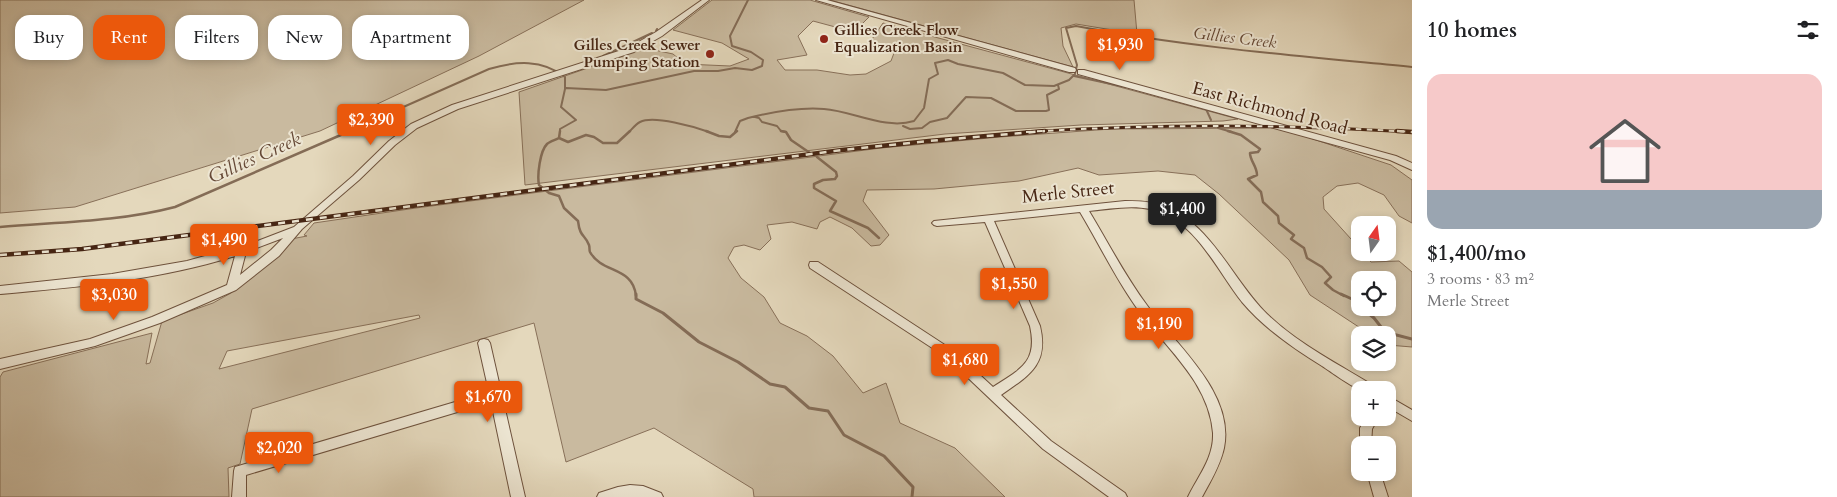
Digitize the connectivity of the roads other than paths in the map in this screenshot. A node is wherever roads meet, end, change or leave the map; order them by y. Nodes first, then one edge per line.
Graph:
1 (706, 0) edge
2 (818, 0) edge
3 (1412, 167) edge
4 (1083, 208) junction
5 (988, 218) junction
6 (937, 223) dead end
7 (299, 228) junction
8 (241, 251) junction
9 (814, 265) dead end
10 (232, 287) junction
11 (0, 290) edge
12 (484, 343) dead end
13 (0, 364) edge
14 (1356, 381) edge
15 (496, 394) junction
16 (992, 394) junction
17 (1396, 406) edge
18 (1412, 416) edge
19 (1375, 481) edge
20 (239, 497) edge
21 (518, 497) edge
22 (604, 497) edge
23 (656, 497) edge
24 (1120, 497) edge
25 (1195, 497) edge
26 (1381, 497) edge

1 - 7 street
2 - 3 street, East Richmond Road
4 - 5 street, Merle Street
4 - 14 street, Merle Street
4 - 25 street
5 - 6 street, Merle Street
5 - 16 street
7 - 8 street
7 - 10 street
8 - 10 street
8 - 11 street
9 - 16 street
10 - 13 street
12 - 15 street
15 - 20 street
15 - 21 street
16 - 24 street
17 - 18 street
19 - 26 street
22 - 23 street

